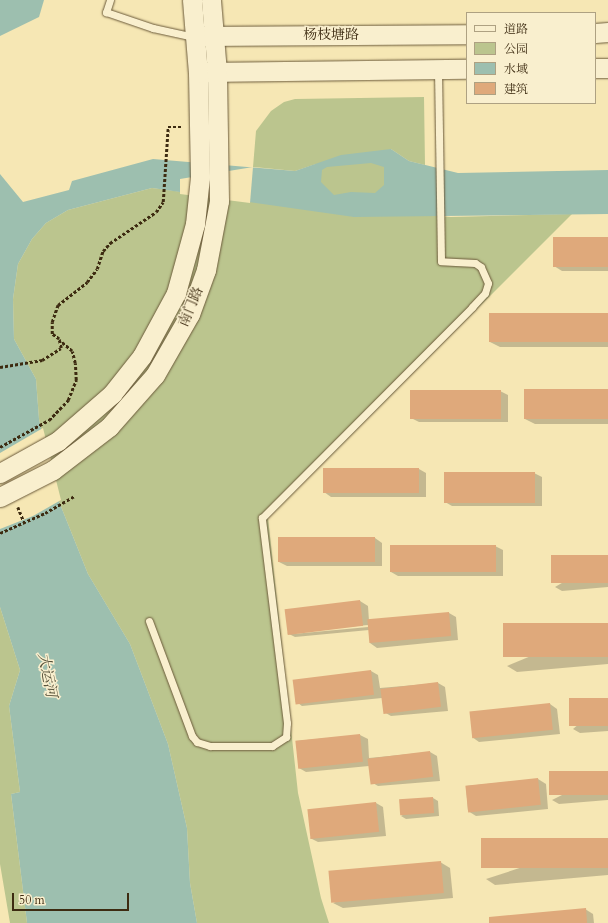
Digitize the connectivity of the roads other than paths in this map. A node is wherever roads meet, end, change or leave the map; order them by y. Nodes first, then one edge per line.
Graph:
1 (110, 0) edge
2 (192, 0) edge
3 (211, 0) edge
4 (596, 32) edge
5 (608, 32) edge
6 (466, 34) edge
7 (215, 36) junction
8 (195, 37) junction
9 (596, 68) edge
10 (608, 68) edge
11 (466, 69) edge
12 (438, 70) junction
13 (217, 72) junction
14 (198, 73) junction
15 (0, 474) edge
16 (0, 497) edge
17 (149, 621) dead end

1 - 8 lane
2 - 8 main road, 南门路
3 - 7 main road, 南门路
4 - 5 main road
6 - 7 main road, 杨枝塘路
7 - 8 main road, 杨枝塘路
7 - 13 main road, 南门路
8 - 14 main road, 南门路
9 - 10 main road
11 - 12 main road
12 - 13 main road
12 - 17 lane
13 - 14 main road
13 - 16 main road, 南门路
14 - 15 main road, 南门路

